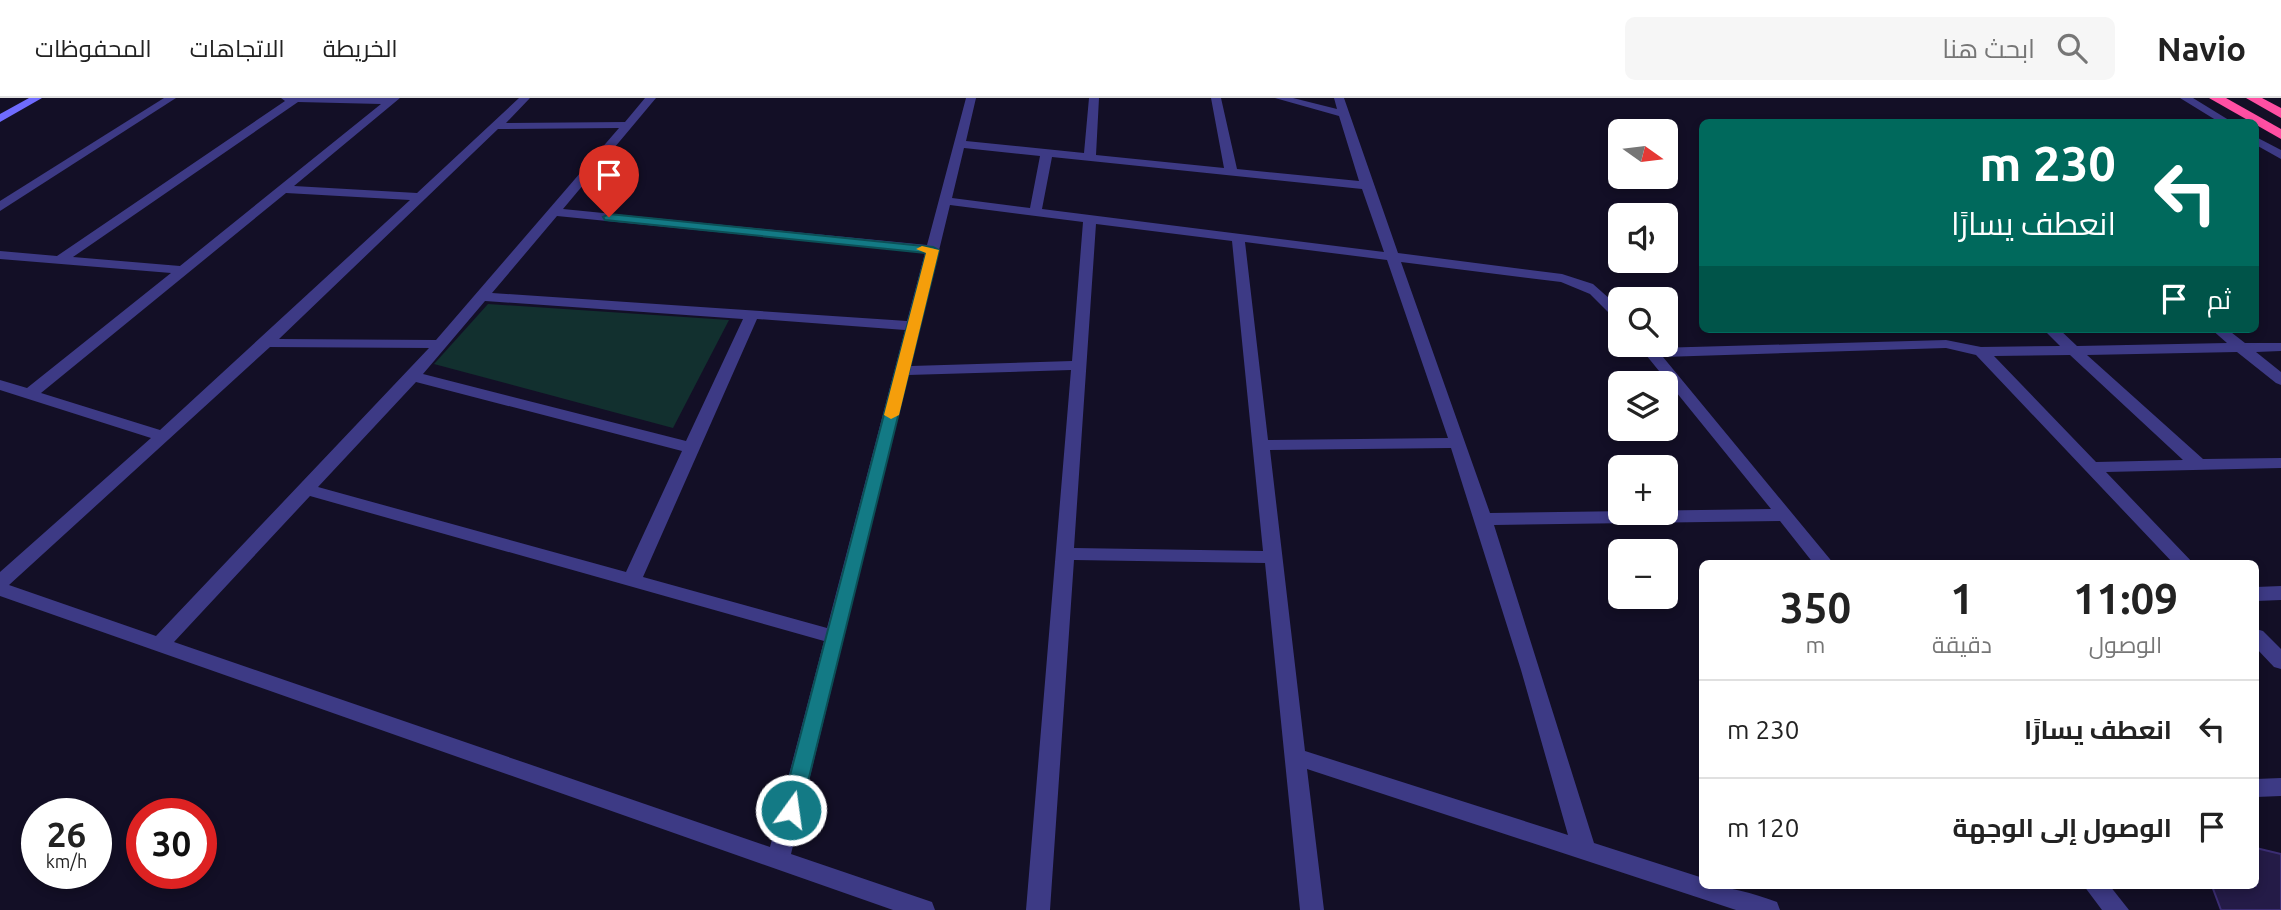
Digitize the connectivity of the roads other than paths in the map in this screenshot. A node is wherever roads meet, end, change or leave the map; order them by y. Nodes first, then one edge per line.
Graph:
1 (37, 98) edge
2 (171, 98) edge
3 (276, 98) edge
4 (525, 98) edge
5 (651, 98) edge
6 (971, 98) edge
7 (1094, 98) edge
8 (1216, 98) edge
9 (1280, 98) edge
10 (2185, 98) edge
11 (2216, 98) edge
12 (2253, 98) edge
13 (296, 99) edge
14 (393, 99) edge
15 (1341, 106) edge
16 (2281, 114) edge
17 (2, 116) edge
18 (2221, 119) edge
19 (2253, 119) edge
20 (2259, 122) edge
21 (628, 125) junction
22 (496, 126) junction
23 (2281, 135) edge
24 (2259, 142) edge
25 (958, 144) junction
26 (1046, 151) junction
27 (1090, 155) junction
28 (2281, 155) edge
29 (1231, 171) junction
30 (1369, 186) junction
31 (282, 189) junction
32 (421, 197) junction
33 (946, 201) junction
34 (4, 202) edge
35 (555, 212) junction
36 (1035, 212) junction
37 (1090, 219) junction
38 (1238, 238) junction
39 (933, 250) junction
40 (0, 255) edge
41 (1391, 257) junction
42 (60, 260) junction
43 (183, 270) junction
44 (480, 296) junction
45 (1608, 302) edge
46 (751, 317) junction
47 (914, 327) junction
48 (2054, 333) edge
49 (2223, 333) edge
50 (266, 343) junction
51 (439, 344) junction
52 (2281, 346) edge
53 (2240, 347) junction
54 (1678, 348) edge
55 (2073, 350) junction
56 (1981, 352) junction
57 (1655, 357) edge
58 (1079, 365) junction
59 (902, 371) junction
60 (413, 376) junction
61 (2281, 380) edge
62 (0, 385) edge
63 (30, 394) junction
64 (164, 437) junction
65 (1458, 443) junction
66 (1261, 445) junction
67 (692, 448) junction
68 (2281, 463) edge
69 (2199, 465) junction
70 (2092, 467) junction
71 (305, 489) junction
72 (1785, 516) junction
73 (1482, 519) junction
74 (1065, 554) junction
75 (1273, 557) junction
76 (1822, 560) edge
77 (2181, 560) edge
78 (632, 580) junction
79 (0, 583) edge
80 (0, 589) edge
81 (2281, 593) edge
82 (2259, 594) edge
83 (835, 637) junction
84 (2259, 639) edge
85 (161, 643) junction
86 (2281, 662) edge
87 (1295, 756) junction
88 (2281, 787) edge
89 (2259, 788) edge
90 (1584, 850) junction
91 (778, 860) junction
92 (1699, 888) edge
93 (1704, 889) edge
94 (2099, 889) edge
95 (922, 910) edge
96 (1038, 910) edge
97 (1312, 910) edge
98 (1768, 910) edge
99 (2117, 910) edge

1 - 17 main road
2 - 34 street
3 - 13 street
4 - 22 street
5 - 21 street
6 - 25 street
7 - 27 street
8 - 29 street
9 - 15 street
10 - 18 street
11 - 19 highway
12 - 16 highway
13 - 14 street
13 - 42 street
14 - 31 street
15 - 30 street
20 - 23 highway
21 - 22 street
21 - 35 street
22 - 32 street
24 - 28 street
25 - 26 street
25 - 33 street
26 - 27 street
26 - 36 street
27 - 29 street
29 - 30 street
30 - 41 street
31 - 32 street
31 - 43 street
32 - 50 street
33 - 36 street
33 - 39 street
35 - 39 street
35 - 44 street
36 - 37 street
37 - 38 street
37 - 58 street
38 - 41 street
38 - 66 street
39 - 47 street
40 - 42 street
41 - 45 street
41 - 65 street
42 - 43 street
43 - 63 street
44 - 46 street
44 - 51 street
46 - 47 street
46 - 67 street
47 - 59 street
48 - 55 street
49 - 53 street
50 - 51 street
50 - 64 street
51 - 60 street
52 - 53 street
53 - 55 street
53 - 61 street
54 - 56 street
55 - 56 street
55 - 69 street
56 - 70 street
57 - 72 street
58 - 59 street
58 - 74 street
59 - 83 street
60 - 67 street
60 - 71 street
62 - 63 street
63 - 64 street
64 - 79 street
65 - 66 street
65 - 73 street
66 - 75 street
67 - 78 street
68 - 69 street
69 - 70 street
70 - 77 street
71 - 78 street
71 - 85 street
72 - 73 street
72 - 76 street
73 - 90 street
74 - 75 street
74 - 96 street
75 - 87 street
78 - 83 street
80 - 85 street
81 - 82 street
83 - 91 street
84 - 86 street
85 - 91 street
87 - 90 street
87 - 97 street
88 - 89 street
90 - 92 street
91 - 95 street
93 - 98 street
94 - 99 street

